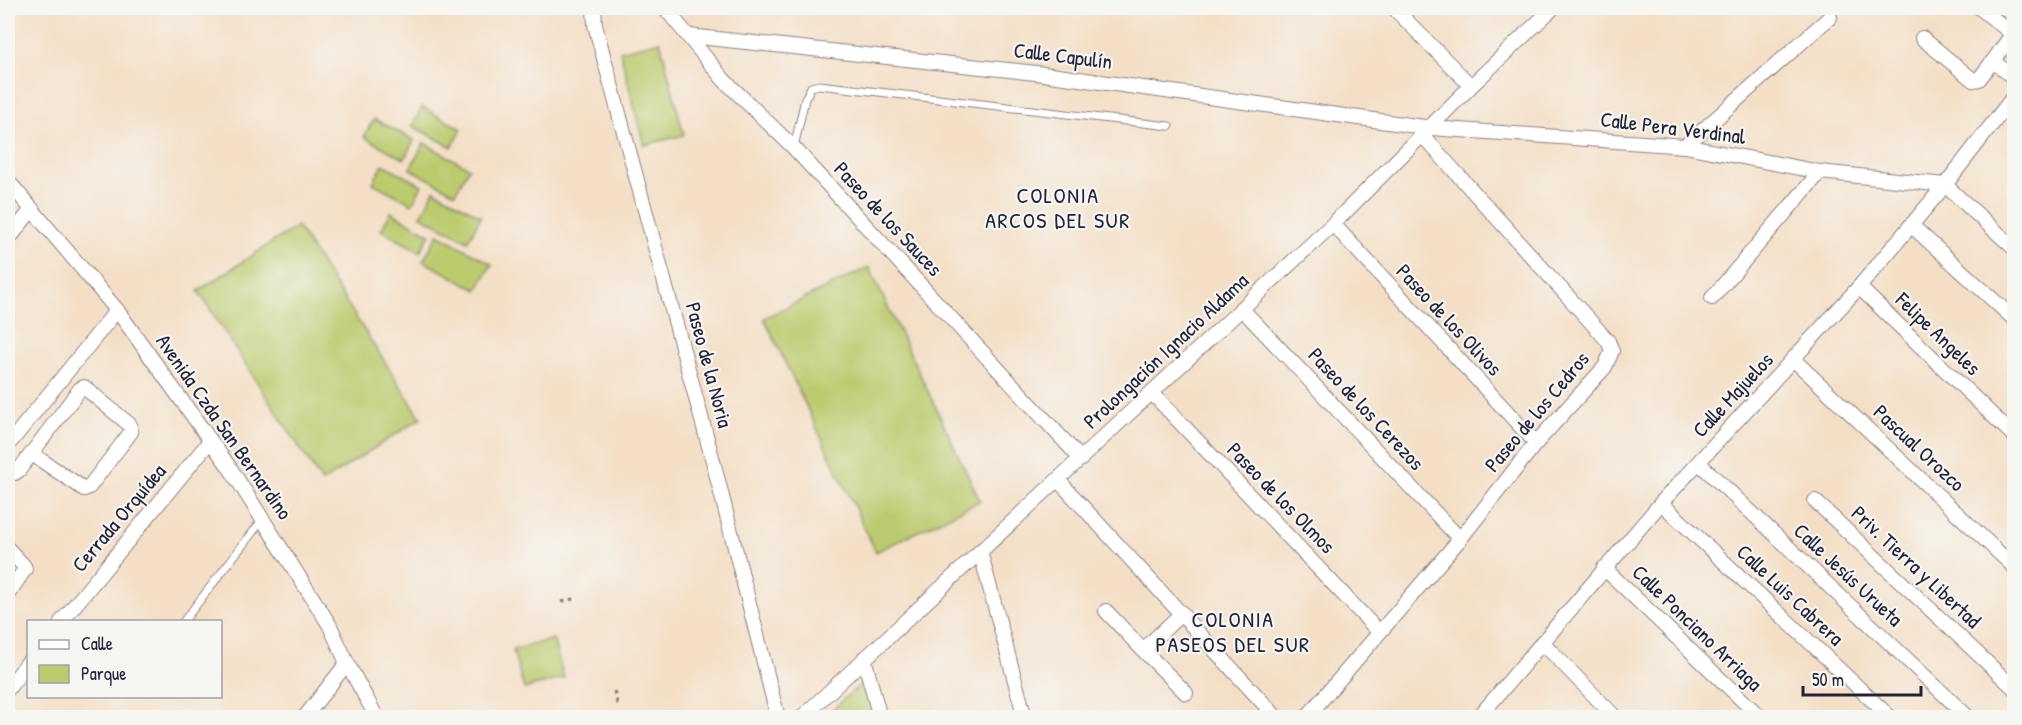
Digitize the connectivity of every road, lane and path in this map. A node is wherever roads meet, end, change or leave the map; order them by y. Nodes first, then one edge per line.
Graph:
1 (594, 8) edge
2 (665, 8) edge
3 (1394, 8) edge
4 (1553, 8) edge
5 (1980, 8) edge
6 (1830, 17) dead end
7 (689, 36) junction
8 (1922, 38) dead end
9 (1993, 61) junction
10 (2014, 78) edge
11 (1471, 86) junction
12 (2012, 106) edge
13 (1169, 126) dead end
14 (1427, 132) junction
15 (1686, 147) junction
16 (794, 148) junction
17 (1820, 172) junction
18 (8, 181) edge
19 (1945, 185) junction
20 (32, 209) junction
21 (1333, 225) junction
22 (1911, 225) junction
23 (8, 240) edge
24 (2014, 248) edge
25 (1859, 287) junction
26 (1712, 298) dead end
27 (1241, 308) junction
28 (117, 310) junction
29 (2014, 320) edge
30 (1794, 360) junction
31 (1152, 393) junction
32 (2014, 435) edge
33 (210, 441) junction
34 (1536, 443) junction
35 (8, 446) edge
36 (32, 454) junction
37 (1081, 459) junction
38 (1699, 463) junction
39 (8, 470) edge
40 (1058, 480) junction
41 (1815, 501) dead end
42 (1661, 503) junction
43 (263, 519) junction
44 (1460, 539) junction
45 (8, 549) edge
46 (980, 551) junction
47 (2014, 567) edge
48 (1604, 568) junction
49 (8, 594) edge
50 (577, 598) dead end
51 (561, 602) dead end
52 (1106, 611) dead end
53 (1182, 613) junction
54 (62, 620) edge
55 (184, 620) edge
56 (1380, 632) junction
57 (1542, 642) junction
58 (1143, 650) junction
59 (864, 658) junction
60 (27, 663) edge
61 (347, 663) junction
62 (2014, 688) edge
63 (8, 689) edge
64 (614, 691) dead end
65 (1186, 693) dead end
66 (618, 706) dead end
67 (304, 717) edge
68 (377, 717) edge
69 (778, 717) edge
70 (801, 717) edge
71 (880, 717) edge
72 (1025, 717) edge
73 (1277, 717) edge
74 (1306, 717) edge
75 (1479, 717) edge
76 (1617, 717) edge
77 (1761, 717) edge
78 (1891, 717) edge
79 (1969, 717) edge

1 - 69 street, Paseo de la Noria
2 - 7 street, Paseo de los Sauces
3 - 11 street
4 - 11 street, Prolongación Ignacio Aldama
5 - 9 street
6 - 15 street
7 - 14 street, Calle Capulín
7 - 16 street, Paseo de los Sauces
8 - 9 street
9 - 10 street
11 - 14 street, Prolongación Ignacio Aldama
12 - 19 street, Calle Majuelos
13 - 16 lane
14 - 15 street, Calle Pera Verdinal
14 - 21 street, Prolongación Ignacio Aldama
14 - 34 street, Paseo de los Cedros
15 - 17 street, Calle Pera Verdinal
16 - 37 street, Paseo de los Sauces
17 - 19 street, Calle Pera Verdinal
17 - 26 street
18 - 20 street, Avenida Czda San Bernardino
19 - 22 street, Calle Majuelos
19 - 24 street
20 - 23 street
20 - 28 street, Avenida Czda San Bernardino
21 - 27 street, Prolongación Ignacio Aldama
21 - 34 street, Paseo de los Olivos
22 - 25 street, Calle Majuelos
22 - 29 street
25 - 30 street, Calle Majuelos
25 - 32 street, Felipe Angeles
27 - 31 street, Prolongación Ignacio Aldama
27 - 44 street, Paseo de los Cerezos
28 - 33 street, Avenida Czda San Bernardino
28 - 35 street
30 - 38 street, Calle Majuelos
30 - 47 street, Pascual Orozco
31 - 37 street, Prolongación Ignacio Aldama
31 - 56 street, Paseo de los Olmos
33 - 43 street, Avenida Czda San Bernardino
33 - 54 street, Cerrada Orquídea
34 - 44 street, Paseo de los Cedros
36 - 36 street
36 - 39 street
37 - 40 street, Prolongación Ignacio Aldama
38 - 42 street, Calle Majuelos
38 - 79 street, Calle Jesús Urueta
40 - 46 street, Prolongación Ignacio Aldama
40 - 53 street
41 - 62 street, Priv. Tierra y Libertad
42 - 48 street, Calle Majuelos
42 - 78 street, Calle Luis Cabrera
43 - 55 lane
43 - 61 street, Avenida Czda San Bernardino
44 - 56 street, Paseo de los Cedros
45 - 49 street
46 - 59 street, Prolongación Ignacio Aldama
46 - 72 street
48 - 57 street, Calle Majuelos
48 - 77 street, Calle Ponciano Arriaga
50 - 51 path
52 - 58 street
53 - 58 street
53 - 73 street
56 - 74 street, Paseo de los Cedros
57 - 75 street, Calle Majuelos
57 - 76 street
58 - 65 street
59 - 70 street, Prolongación Ignacio Aldama
59 - 71 street
60 - 63 street
61 - 67 street
61 - 68 street, Avenida Czda San Bernardino
64 - 66 path

